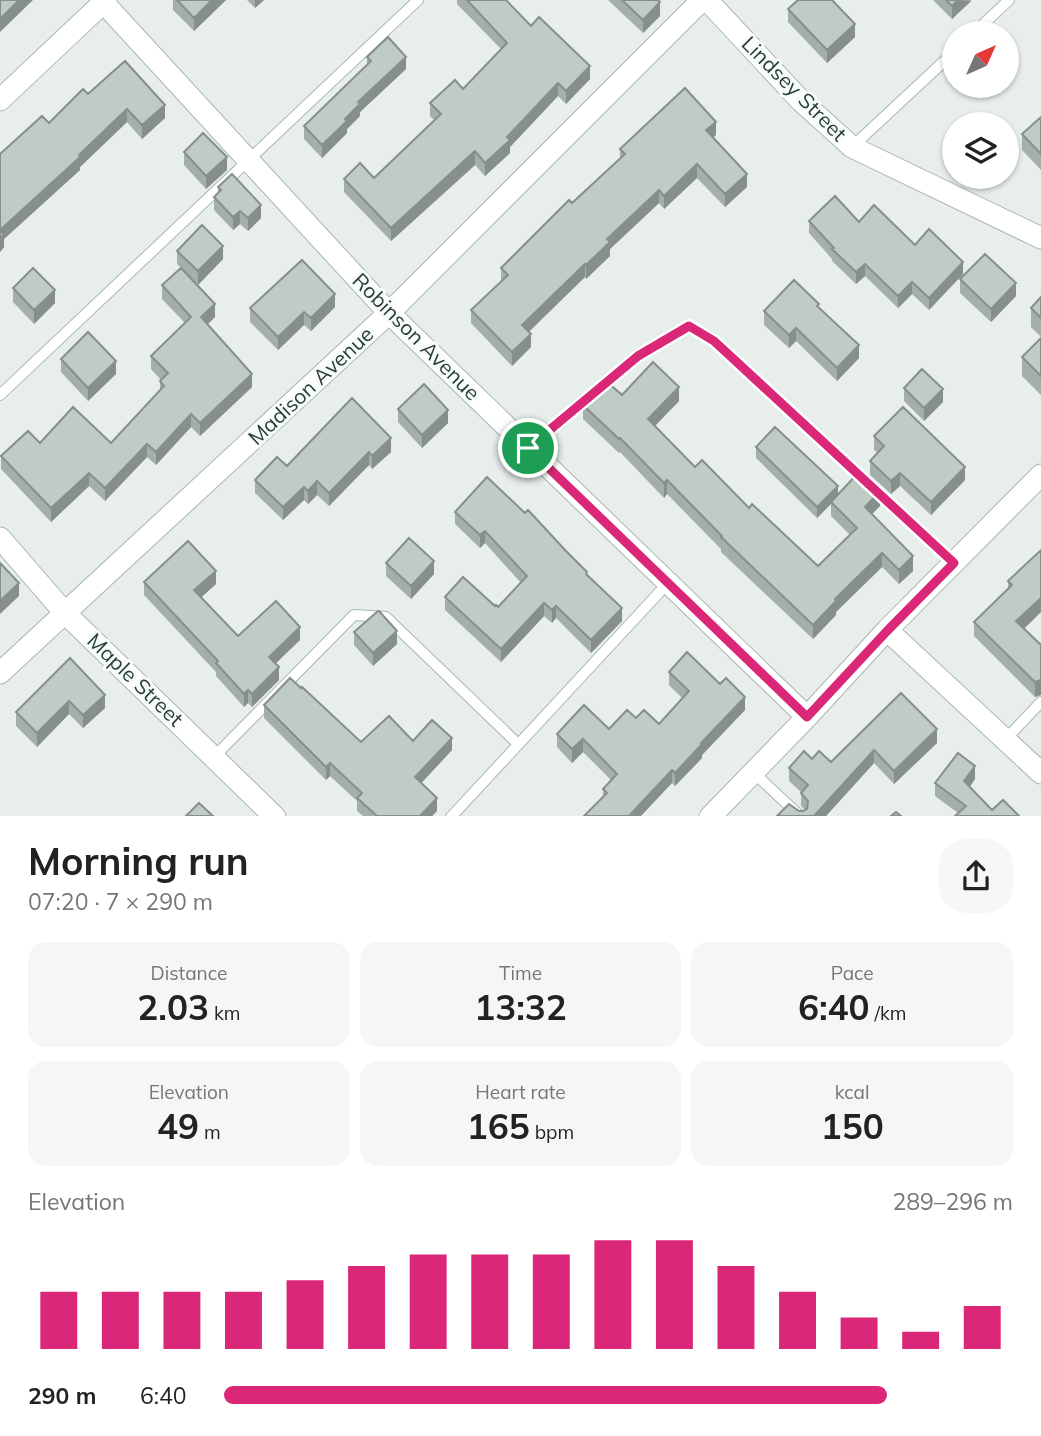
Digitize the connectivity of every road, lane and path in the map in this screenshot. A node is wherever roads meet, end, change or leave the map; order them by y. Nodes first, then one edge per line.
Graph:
1 (418, 0) edge
2 (704, 0) edge
3 (1009, 0) edge
4 (104, 1) edge
5 (987, 21) edge
6 (942, 63) edge
7 (0, 100) edge
8 (852, 147) junction
9 (248, 160) junction
10 (1041, 238) edge
11 (389, 313) junction
12 (0, 395) edge
13 (528, 448) junction
14 (1041, 475) edge
15 (0, 538) edge
16 (954, 563) junction
17 (668, 583) junction
18 (65, 613) junction
19 (887, 631) junction
20 (0, 673) edge
21 (1041, 702) edge
22 (807, 717) junction
23 (1005, 740) junction
24 (518, 744) junction
25 (214, 757) junction
26 (753, 772) junction
27 (1041, 773) edge
28 (274, 816) edge
29 (452, 816) edge
30 (711, 816) edge
31 (800, 816) edge

1 - 9 lane
2 - 8 street, Lindsey Street
2 - 11 street, Madison Avenue
3 - 5 lane
4 - 7 street
4 - 9 street, Robinson Avenue
6 - 8 lane
8 - 10 street, Lindsey Street
9 - 11 street, Robinson Avenue
9 - 12 lane
11 - 13 street, Robinson Avenue
11 - 18 street, Madison Avenue
13 - 16 lane
13 - 17 street, Robinson Avenue
14 - 16 street
15 - 18 street, Maple Street
16 - 19 street
17 - 22 street, Robinson Avenue
17 - 24 lane
18 - 20 street, Madison Avenue
18 - 25 street, Maple Street
19 - 22 street
19 - 23 street
21 - 23 lane
22 - 26 street
23 - 27 street
24 - 25 lane
24 - 29 lane
25 - 28 street, Maple Street
26 - 30 street
26 - 31 lane

